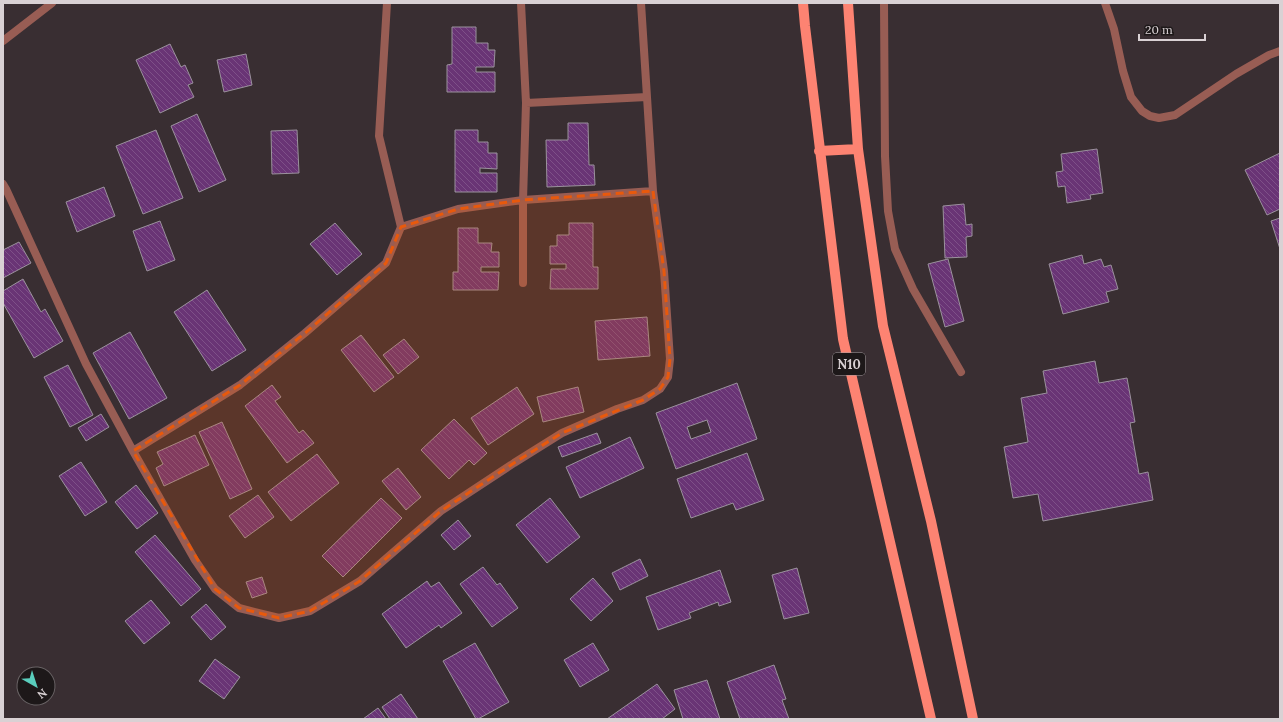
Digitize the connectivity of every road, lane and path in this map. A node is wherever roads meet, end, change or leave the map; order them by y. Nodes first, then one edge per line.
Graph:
1 (52, 3) edge
2 (387, 3) edge
3 (521, 3) edge
4 (641, 3) edge
5 (803, 3) edge
6 (848, 3) edge
7 (884, 3) edge
8 (1105, 3) edge
9 (3, 41) edge
10 (1280, 52) edge
11 (647, 97) junction
12 (526, 103) junction
13 (858, 149) junction
14 (819, 150) junction
15 (3, 184) edge
16 (653, 192) junction
17 (523, 200) junction
18 (401, 227) junction
19 (523, 284) dead end
20 (961, 372) dead end
21 (133, 451) junction
22 (931, 719) edge
23 (973, 719) edge

1 - 9 street
2 - 18 street
3 - 12 street
4 - 11 street
5 - 14 main road, N10
6 - 13 main road
7 - 20 street
8 - 10 street
11 - 12 street
11 - 16 street
12 - 17 street
13 - 14 main road
13 - 23 main road
14 - 22 main road, N10
15 - 21 street
16 - 17 street
16 - 21 street
17 - 18 street
17 - 19 street
18 - 21 street

